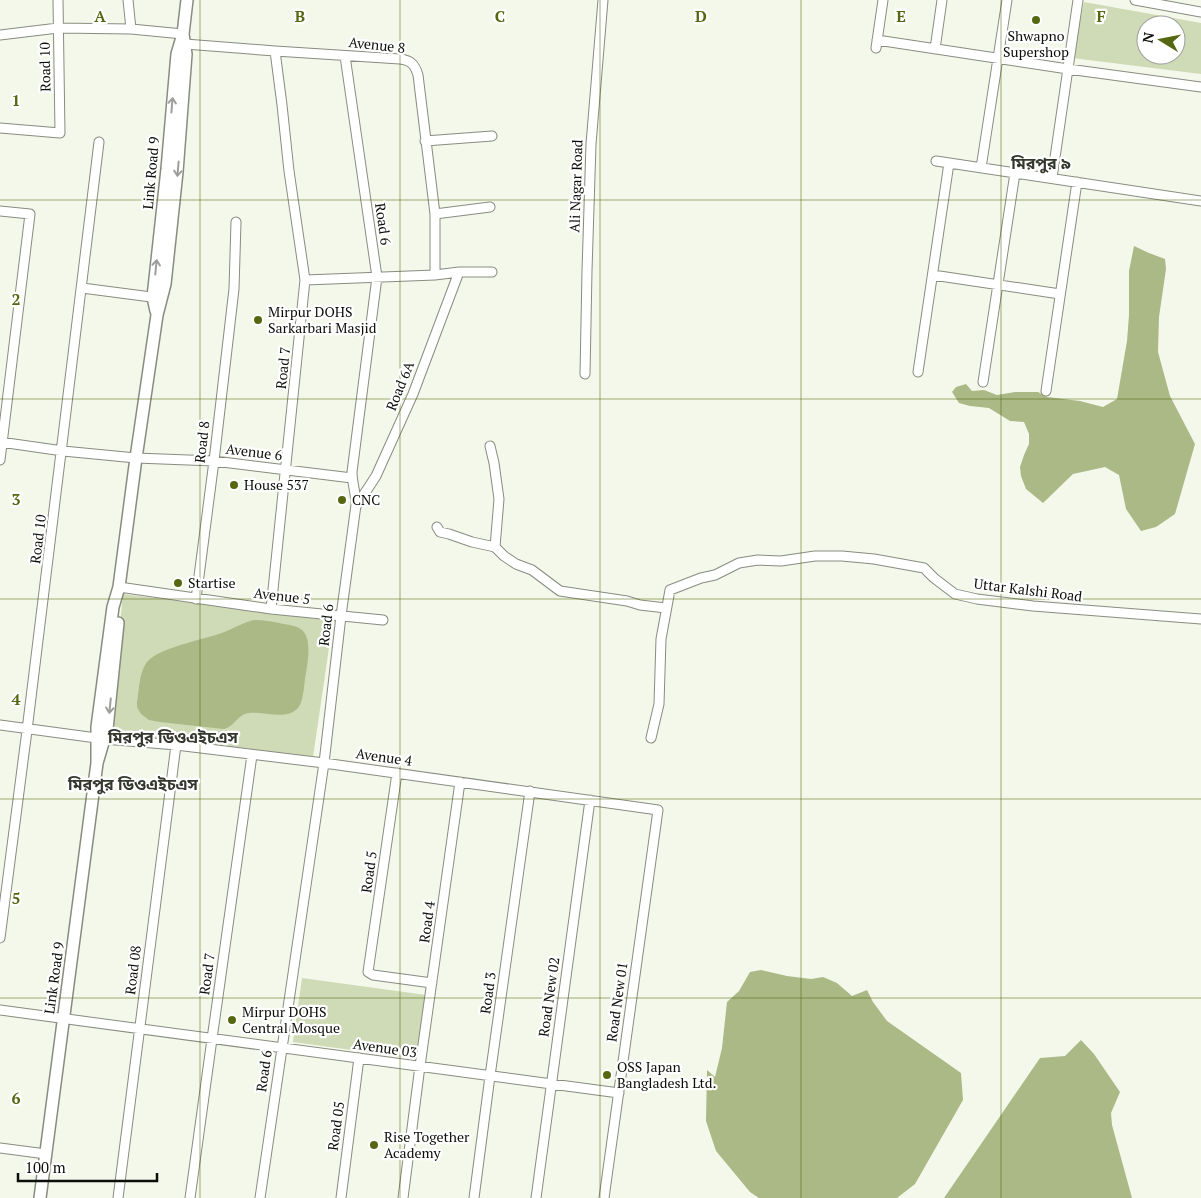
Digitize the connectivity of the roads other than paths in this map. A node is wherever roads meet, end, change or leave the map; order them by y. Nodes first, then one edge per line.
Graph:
1 (58, 0) edge
2 (128, 0) edge
3 (187, 0) edge
4 (603, 0) edge
5 (883, 0) edge
6 (942, 0) edge
7 (1007, 0) edge
8 (1078, 0) edge
9 (1135, 0) edge
10 (1201, 12) edge
11 (58, 28) junction
12 (131, 29) junction
13 (0, 34) edge
14 (184, 39) junction
15 (935, 49) junction
16 (275, 51) junction
17 (345, 56) junction
18 (998, 59) junction
19 (1068, 69) junction
20 (1201, 87) edge
21 (0, 128) edge
22 (492, 136) dead end
23 (426, 141) junction
24 (99, 142) dead end
25 (936, 161) dead end
26 (949, 163) junction
27 (981, 168) junction
28 (1015, 173) junction
29 (1052, 178) junction
30 (1077, 182) junction
31 (1201, 201) edge
32 (490, 207) dead end
33 (0, 211) edge
34 (434, 214) junction
35 (236, 222) dead end
36 (459, 272) junction
37 (492, 272) dead end
38 (435, 275) junction
39 (932, 275) junction
40 (377, 277) junction
41 (305, 280) junction
42 (998, 285) junction
43 (82, 288) junction
44 (1060, 294) junction
45 (157, 297) junction
46 (918, 372) dead end
47 (585, 374) dead end
48 (983, 382) dead end
49 (1046, 391) dead end
50 (1, 442) edge
51 (490, 446) dead end
52 (63, 451) junction
53 (136, 458) junction
54 (0, 460) edge
55 (214, 461) junction
56 (286, 470) junction
57 (352, 478) junction
58 (356, 505) junction
59 (436, 526) dead end
60 (495, 547) junction
61 (119, 587) junction
62 (196, 599) junction
63 (666, 608) junction
64 (271, 609) junction
65 (341, 616) junction
66 (1201, 619) edge
67 (383, 620) dead end
68 (0, 725) edge
69 (28, 729) junction
70 (651, 738) dead end
71 (100, 739) junction
72 (176, 746) junction
73 (252, 755) junction
74 (324, 763) junction
75 (397, 773) junction
76 (460, 782) junction
77 (530, 792) junction
78 (590, 800) junction
79 (658, 810) joint
80 (0, 938) edge
81 (432, 983) junction
82 (0, 1010) edge
83 (63, 1019) junction
84 (140, 1029) junction
85 (212, 1039) junction
86 (282, 1048) junction
87 (359, 1058) junction
88 (420, 1066) junction
89 (490, 1076) junction
90 (551, 1084) junction
91 (618, 1093) junction
92 (0, 1148) edge
93 (46, 1154) junction
94 (43, 1197) edge
95 (118, 1198) edge
96 (190, 1198) edge
97 (260, 1198) edge
98 (341, 1198) edge
99 (403, 1198) edge
100 (474, 1198) edge
101 (536, 1198) edge
102 (604, 1198) edge

1 - 11 street, Road 10
2 - 12 street
3 - 14 main road, Link Road 9
4 - 47 street, Ali Nagar Road
5 - 15 street
6 - 15 street
7 - 18 street
8 - 19 street
9 - 10 street
11 - 12 street, Avenue 8
11 - 13 street, Avenue 8
11 - 21 street, Road 10
12 - 14 street, Avenue 8
14 - 16 street, Avenue 8
14 - 45 main road, Link Road 9
15 - 18 street
16 - 17 street, Avenue 8
16 - 41 street, Road 7
17 - 23 street, Avenue 8
17 - 40 street, Road 6
18 - 19 street
18 - 27 street
19 - 20 street
19 - 29 street
22 - 23 street
23 - 34 street, Avenue 8
24 - 43 street, Road 10
25 - 26 street
26 - 27 street
26 - 39 street
27 - 28 street
28 - 29 street
28 - 42 street
29 - 30 street
30 - 31 street
30 - 44 street
32 - 34 street
33 - 50 street
34 - 38 street, Avenue 8
35 - 55 street, Road 8
36 - 37 street
36 - 38 street
36 - 58 street, Road 6A
38 - 40 street
39 - 42 street
39 - 46 street
40 - 41 street
40 - 57 street, Road 6
41 - 56 street, Road 7
42 - 44 street
42 - 48 street
43 - 45 street
43 - 52 street, Road 10
44 - 49 street
45 - 53 main road, Link Road 9
50 - 52 street, Avenue 6
50 - 54 street
51 - 60 street
52 - 53 street, Avenue 6
52 - 69 street, Road 10
53 - 55 street, Avenue 6
53 - 61 main road, Link Road 9
55 - 56 street, Avenue 6
55 - 62 street, Road 8
56 - 57 street, Avenue 6
56 - 64 street, Road 7
57 - 58 street, Road 6
58 - 65 street, Road 6
59 - 60 street
60 - 63 street
61 - 62 street, Avenue 5
61 - 71 main road, Link Road 9
62 - 64 street, Avenue 5
63 - 66 street, Uttar Kalshi Road
63 - 70 street
64 - 65 street, Avenue 5
65 - 67 street, Avenue 5
65 - 74 street, Road 6
68 - 69 street, Avenue 4
69 - 71 street, Avenue 4
69 - 80 street, Road 10
71 - 72 street, Avenue 4
71 - 83 main road, Link Road 9
72 - 73 street, Avenue 4
72 - 84 street, Road 08
73 - 74 street, Avenue 4
73 - 85 street, Road 7
74 - 75 street, Avenue 4
74 - 86 street, Road 6
75 - 76 street, Avenue 4
75 - 81 street, Road 5
76 - 77 street, Avenue 4
76 - 81 street, Road 4
77 - 78 street, Avenue 4
77 - 89 street, Road 3
78 - 79 street, Avenue 4
78 - 90 street, Road New 02
79 - 91 street, Road New 01
81 - 88 street, Road 4
82 - 83 street, Avenue 03
83 - 84 street, Avenue 03
83 - 93 main road, Link Road 9
84 - 85 street, Avenue 03
84 - 95 street, Road 08
85 - 86 street, Avenue 03
85 - 96 street, Road 7
86 - 87 street, Avenue 03
86 - 97 street, Road 6
87 - 88 street, Avenue 03
87 - 98 street, Road 05
88 - 89 street, Avenue 03
88 - 99 street, Road 4
89 - 90 street, Avenue 03
89 - 100 street, Road 3
90 - 91 street, Avenue 03
90 - 101 street, Road New 02
91 - 102 street, Road New 01
92 - 93 street
93 - 94 main road, Link Road 9

